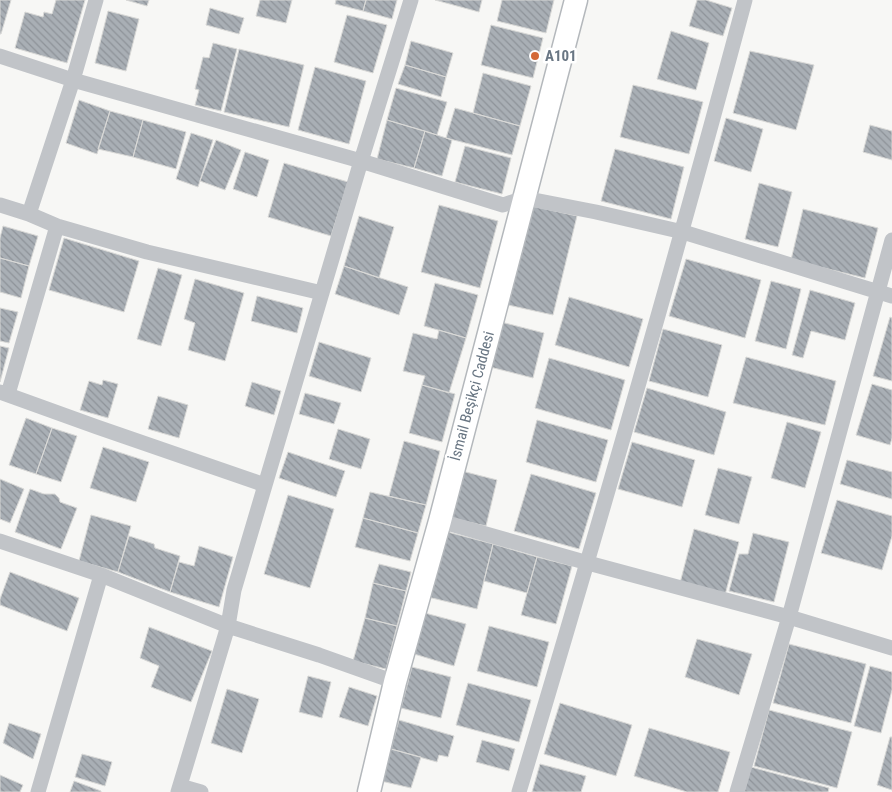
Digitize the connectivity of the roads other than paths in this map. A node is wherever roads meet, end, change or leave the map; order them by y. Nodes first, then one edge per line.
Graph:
1 (96, 0) edge
2 (411, 0) edge
3 (576, 0) edge
4 (745, 0) edge
5 (0, 56) edge
6 (72, 80) junction
7 (361, 162) junction
8 (524, 198) junction
9 (0, 205) edge
10 (29, 214) junction
11 (57, 226) junction
12 (683, 232) junction
13 (892, 240) edge
14 (322, 293) junction
15 (885, 294) edge
16 (4, 393) edge
17 (265, 484) junction
18 (440, 521) junction
19 (0, 541) edge
20 (588, 563) junction
21 (101, 575) junction
22 (789, 617) junction
23 (228, 626) junction
24 (892, 648) edge
25 (396, 682) junction
26 (179, 789) edge
27 (38, 792) edge
28 (201, 792) edge
29 (369, 792) edge
30 (519, 792) edge
31 (737, 792) edge

1 - 6 street
2 - 7 street
3 - 8 street, İsmail Beşikçi Caddesi
4 - 12 street
5 - 6 street
6 - 7 street
6 - 10 street
7 - 8 street
7 - 14 street
8 - 12 street
8 - 18 street, İsmail Beşikçi Caddesi
9 - 10 street
10 - 11 street
11 - 14 street
11 - 16 street
12 - 15 street
12 - 20 street
13 - 15 street
14 - 17 street
15 - 22 street
16 - 17 street
17 - 23 street
18 - 20 street
18 - 25 street, İsmail Beşikçi Caddesi
19 - 21 street
20 - 22 street
20 - 30 street
21 - 23 street
21 - 27 street
22 - 24 street
22 - 31 street
23 - 25 street
23 - 26 street
25 - 29 street, İsmail Beşikçi Caddesi
26 - 28 street

